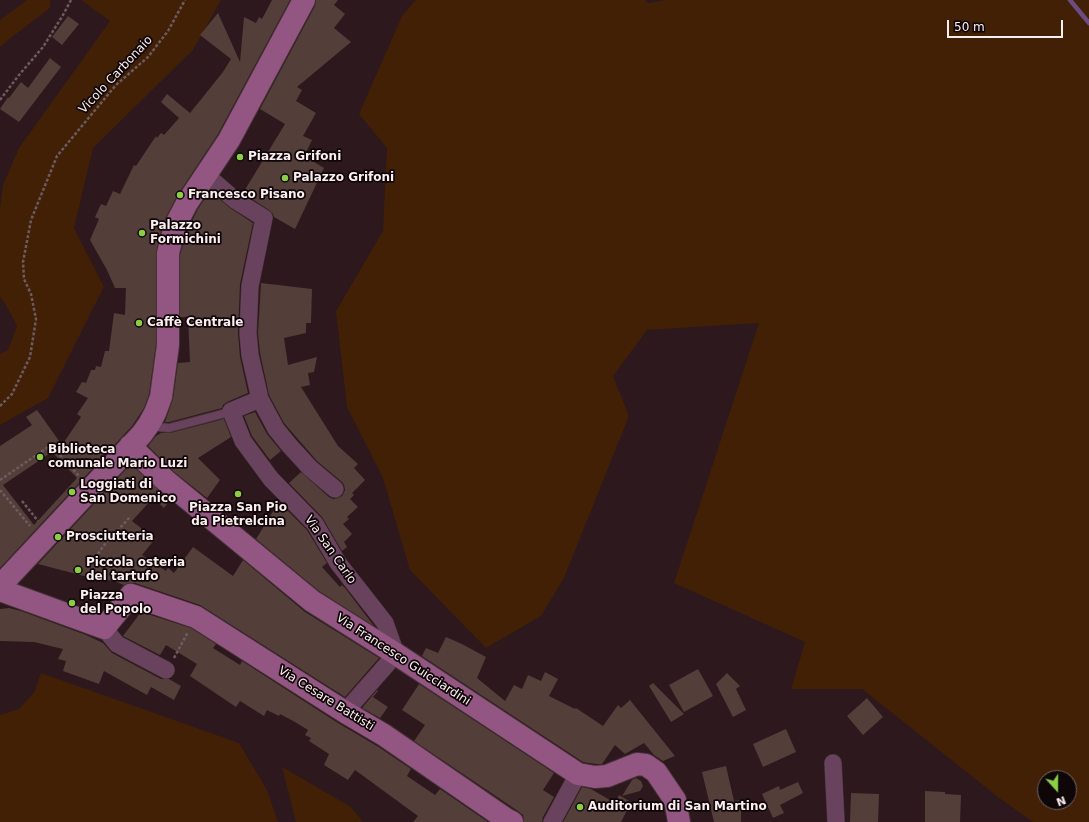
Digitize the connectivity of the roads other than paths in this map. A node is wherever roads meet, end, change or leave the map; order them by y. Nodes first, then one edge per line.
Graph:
1 (304, 0) edge
2 (205, 174) junction
3 (260, 399) junction
4 (228, 412) junction
5 (149, 424) junction
6 (130, 446) junction
7 (335, 489) dead end
8 (0, 586) edge
9 (0, 590) edge
10 (104, 628) junction
11 (396, 654) junction
12 (166, 670) road end
13 (345, 712) junction
14 (833, 763) dead end
15 (578, 774) junction
16 (512, 822) edge
17 (552, 822) edge
18 (679, 822) edge
19 (836, 822) edge

1 - 2 main road
2 - 3 street
2 - 5 main road
3 - 4 street
3 - 7 street
4 - 5 lane
4 - 11 street, Via San Carlo
5 - 6 main road
6 - 8 main road
6 - 11 main road, Via Francesco Guicciardini
9 - 10 main road
10 - 12 street
10 - 13 main road, Via Cesare Battisti
11 - 13 street
11 - 15 main road, Via Francesco Guicciardini
13 - 16 main road, Via Cesare Battisti
14 - 19 street
15 - 17 street
15 - 18 main road, Via Francesco Guicciardini

